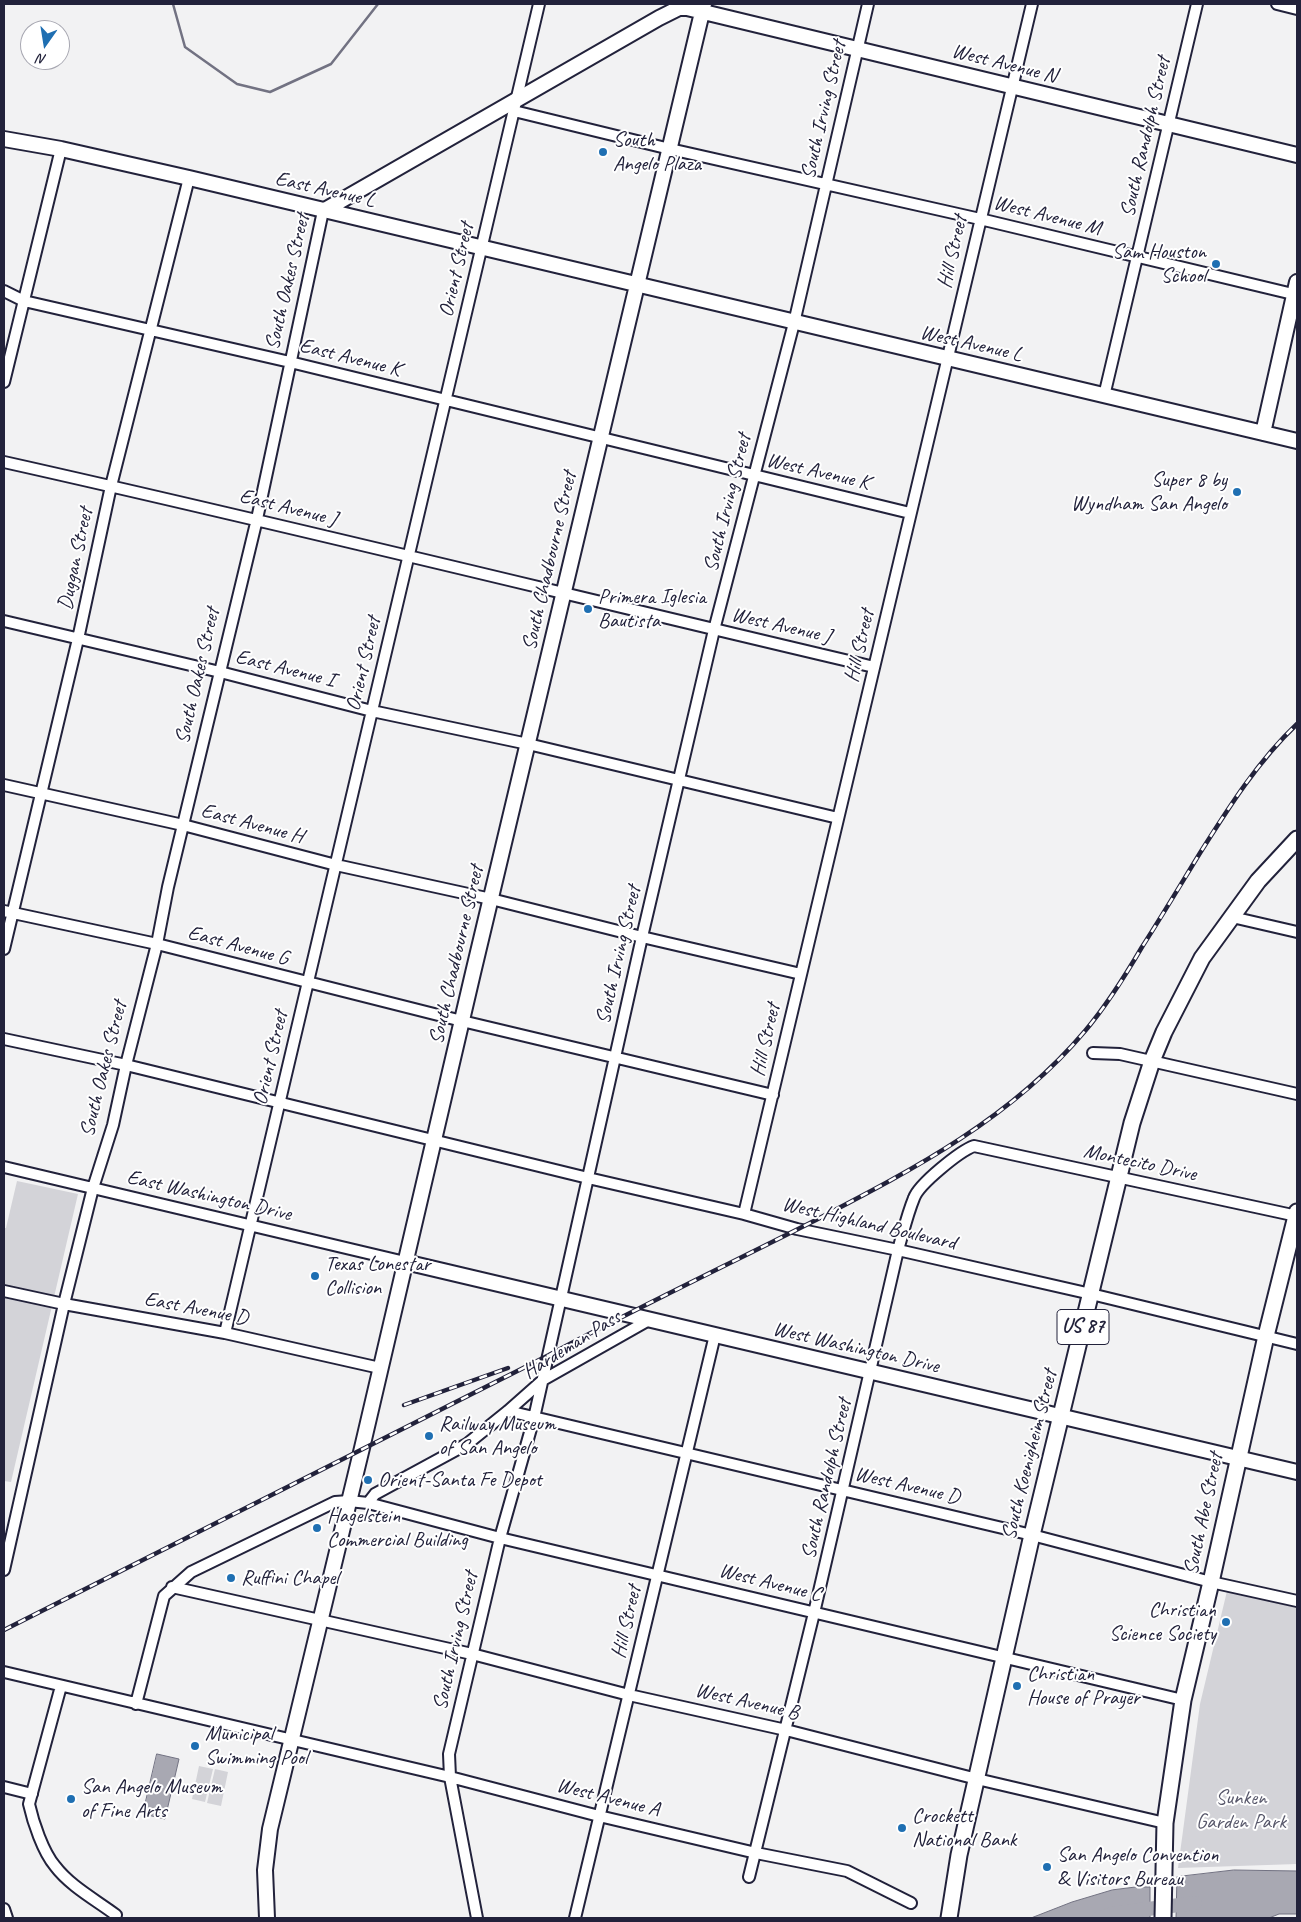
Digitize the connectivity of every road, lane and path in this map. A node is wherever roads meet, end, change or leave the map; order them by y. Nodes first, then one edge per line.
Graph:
1 (539, 4) edge
2 (670, 4) edge
3 (868, 4) edge
4 (1032, 4) edge
5 (1197, 4) edge
6 (1277, 4) edge
7 (687, 8) junction
8 (703, 8) edge
9 (1297, 8) edge
10 (656, 20) junction
11 (858, 50) junction
12 (1011, 87) junction
13 (515, 105) junction
14 (1169, 124) junction
15 (4, 139) edge
16 (61, 149) junction
17 (670, 149) junction
18 (1297, 156) edge
19 (189, 178) junction
20 (826, 185) junction
21 (323, 211) junction
22 (980, 219) junction
23 (482, 247) junction
24 (1137, 257) junction
25 (636, 285) junction
26 (1296, 290) edge
27 (4, 291) edge
28 (24, 301) junction
29 (794, 323) junction
30 (152, 331) junction
31 (947, 359) junction
32 (290, 362) junction
33 (4, 382) edge
34 (1104, 396) junction
35 (445, 401) junction
36 (1263, 433) junction
37 (600, 437) junction
38 (1297, 441) edge
39 (4, 462) edge
40 (754, 476) junction
41 (112, 486) junction
42 (910, 513) junction
43 (256, 519) junction
44 (409, 556) junction
45 (563, 594) junction
46 (4, 621) edge
47 (714, 630) junction
48 (78, 639) junction
49 (874, 667) junction
50 (220, 672) junction
51 (372, 710) junction
52 (528, 744) junction
53 (679, 782) junction
54 (4, 784) edge
55 (41, 793) junction
56 (838, 818) junction
57 (183, 825) junction
58 (1297, 839) edge
59 (336, 865) junction
60 (491, 899) junction
61 (8, 912) edge
62 (1232, 917) junction
63 (1297, 932) edge
64 (642, 937) junction
65 (157, 944) junction
66 (4, 949) edge
67 (801, 974) junction
68 (308, 983) junction
69 (462, 1021) junction
70 (4, 1039) edge
71 (1093, 1053) dead end
72 (615, 1058) junction
73 (1152, 1061) junction
74 (126, 1065) junction
75 (1297, 1094) edge
76 (772, 1095) junction
77 (280, 1102) junction
78 (434, 1139) junction
79 (974, 1146) joint
80 (4, 1167) edge
81 (588, 1178) junction
82 (1120, 1178) junction
83 (93, 1188) junction
84 (744, 1214) junction
85 (1297, 1215) edge
86 (251, 1225) junction
87 (898, 1250) junction
88 (405, 1262) junction
89 (4, 1291) edge
90 (1091, 1294) junction
91 (560, 1299) junction
92 (64, 1304) junction
93 (649, 1320) junction
94 (225, 1333) junction
95 (715, 1335) junction
96 (1266, 1336) junction
97 (1297, 1344) edge
98 (380, 1368) junction
99 (872, 1372) junction
100 (543, 1380) junction
101 (508, 1411) junction
102 (1061, 1416) junction
103 (534, 1418) junction
104 (686, 1454) junction
105 (1238, 1458) junction
106 (1297, 1472) edge
107 (842, 1490) junction
108 (349, 1501) junction
109 (368, 1503) junction
110 (1032, 1534) junction
111 (500, 1538) junction
112 (4, 1570) edge
113 (658, 1574) junction
114 (1211, 1582) junction
115 (172, 1587) junction
116 (1297, 1600) edge
117 (814, 1613) junction
118 (319, 1621) junction
119 (472, 1654) junction
120 (1004, 1658) junction
121 (4, 1672) edge
122 (61, 1686) junction
123 (629, 1695) junction
124 (1183, 1700) junction
125 (136, 1704) junction
126 (786, 1730) junction
127 (291, 1740) junction
128 (450, 1777) junction
129 (978, 1779) junction
130 (4, 1787) edge
131 (32, 1794) junction
132 (599, 1816) junction
133 (1165, 1829) junction
134 (756, 1853) junction
135 (749, 1877) dead end
136 (911, 1903) dead end
137 (4, 1909) edge
138 (116, 1915) dead end
139 (8, 1918) edge
140 (268, 1918) edge
141 (477, 1918) edge
142 (575, 1918) edge
143 (949, 1918) edge
144 (1163, 1918) edge

1 - 13 street, Orient Street
2 - 7 street
2 - 10 main road
3 - 11 street, South Irving Street
4 - 12 street, Hill Street
5 - 14 street, South Randolph Street
6 - 9 street
7 - 8 main road
7 - 10 main road, South Oakes Street
8 - 11 main road, West Avenue N
8 - 17 main road, South Chadbourne Street
10 - 13 main road, South Oakes Street
11 - 12 main road, West Avenue N
11 - 20 street, South Irving Street
12 - 14 main road, West Avenue N
12 - 22 street, Hill Street
13 - 17 street, West Avenue M
13 - 21 main road, South Oakes Street
13 - 23 street, Orient Street
14 - 18 main road, West Avenue N
14 - 24 street, South Randolph Street
15 - 16 main road, East Avenue L
16 - 19 main road, East Avenue L
16 - 28 street
17 - 20 street, West Avenue M
17 - 25 main road, South Chadbourne Street
19 - 21 main road, East Avenue L
19 - 30 street, Duggan Street
20 - 22 street, West Avenue M
20 - 29 street, South Irving Street
21 - 23 main road, East Avenue L
21 - 32 street, South Oakes Street
22 - 24 street, West Avenue M
22 - 31 street, Hill Street
23 - 25 main road, East Avenue L
23 - 35 street, Orient Street
24 - 26 street, West Avenue M
24 - 34 street, South Randolph Street
25 - 29 main road, West Avenue L
25 - 37 main road, South Chadbourne Street
26 - 36 main road
27 - 28 street, East Avenue K
28 - 30 street, East Avenue K
28 - 33 street
29 - 31 main road, West Avenue L
29 - 40 street, South Irving Street
30 - 32 street, East Avenue K
30 - 41 street, Duggan Street
31 - 34 main road, West Avenue L
31 - 42 street, Hill Street
32 - 35 street, East Avenue K
32 - 43 street, South Oakes Street
34 - 36 main road, West Avenue L
35 - 37 street, East Avenue K
35 - 44 street, Orient Street
36 - 38 main road, West Avenue L
37 - 40 street, West Avenue K
37 - 45 main road, South Chadbourne Street
39 - 41 street, East Avenue J
40 - 42 street, West Avenue K
40 - 47 street, South Irving Street
41 - 43 street, East Avenue J
41 - 48 street, Duggan Street
42 - 49 street, Hill Street
43 - 44 street, East Avenue J
43 - 50 street, South Oakes Street
44 - 45 street, East Avenue J
44 - 51 street, Orient Street
45 - 47 street, West Avenue J
45 - 52 main road, South Chadbourne Street
46 - 48 street, East Avenue I
47 - 49 street, West Avenue J
47 - 53 street, South Irving Street
48 - 50 street, East Avenue I
48 - 55 street, Duggan Street
49 - 56 street, Hill Street
50 - 51 street, East Avenue I
50 - 57 street, South Oakes Street
51 - 52 street, East Avenue I
51 - 59 street, Orient Street
52 - 53 street, East Avenue I
52 - 60 main road, South Chadbourne Street
53 - 56 street, East Avenue I
53 - 64 street, South Irving Street
54 - 55 street, East Avenue H
55 - 57 street, East Avenue H
55 - 61 street, Duggan Street
56 - 67 street, Hill Street
57 - 59 street, East Avenue H
57 - 65 street, South Oakes Street
58 - 62 main road, South Koenigheim Street / US 87
59 - 60 street, East Avenue H
59 - 68 street, Orient Street
60 - 64 street, East Avenue H
60 - 69 main road, South Chadbourne Street
61 - 65 street, East Avenue G
61 - 66 street, Duggan Street
62 - 63 street
62 - 73 main road, South Koenigheim Street / US 87
64 - 67 street, East Avenue H
64 - 72 street, South Irving Street
65 - 68 street, East Avenue G
65 - 74 street, South Oakes Street
67 - 76 street, Hill Street
68 - 69 street, East Avenue G
68 - 77 street, Orient Street
69 - 72 street, East Avenue G
69 - 78 main road, South Chadbourne Street
70 - 74 street, West Highland Boulevard
71 - 73 street
72 - 76 street, East Avenue G
72 - 81 street, South Irving Street
73 - 75 street
73 - 82 main road, South Koenigheim Street / US 87
74 - 77 street, West Highland Boulevard
74 - 83 street, South Oakes Street
76 - 84 street, Hill Street
77 - 78 street, West Highland Boulevard
77 - 86 street, Orient Street
78 - 81 street, West Highland Boulevard
78 - 88 main road, South Chadbourne Street
79 - 82 street, Montecito Drive
79 - 87 street, South Randolph Street
80 - 83 street, East Washington Drive
81 - 84 street, West Highland Boulevard
81 - 91 street, South Irving Street
82 - 85 street, Montecito Drive
82 - 90 main road, South Koenigheim Street / US 87
83 - 86 street, East Washington Drive
83 - 92 street, South Oakes Street
84 - 87 street, West Highland Boulevard
85 - 96 main road, South Abe Street
86 - 88 street, East Washington Drive
86 - 94 street, Orient Street
87 - 90 street, West Highland Boulevard
87 - 99 street, South Randolph Street
88 - 91 main road, West Washington Drive
88 - 98 main road, South Chadbourne Street
89 - 92 street, East Avenue D
90 - 96 street, West Highland Boulevard
90 - 102 main road, South Koenigheim Street / US 87
91 - 93 main road, West Washington Drive
91 - 100 street, South Irving Street
92 - 94 street, East Avenue D
92 - 112 street, South Oakes Street
93 - 95 main road, West Washington Drive
93 - 100 street, Hardeman Pass
94 - 98 street, East Avenue D
95 - 99 main road, West Washington Drive
95 - 104 street, Hill Street
96 - 97 street, West Highland Boulevard
96 - 105 main road, South Abe Street
98 - 108 main road, South Chadbourne Street
99 - 102 main road, West Washington Drive
99 - 107 street, South Randolph Street
100 - 101 street, Hardeman Pass
100 - 103 street, South Irving Street
101 - 103 street, West Avenue D
101 - 109 street, Hardeman Pass
102 - 105 main road, West Washington Drive
102 - 110 main road, South Koenigheim Street / US 87
103 - 104 street, West Avenue D
103 - 111 street, South Irving Street
104 - 107 street, West Avenue D
104 - 113 street, Hill Street
105 - 106 main road, West Washington Drive
105 - 114 main road, South Abe Street
107 - 110 street, West Avenue D
107 - 117 street, South Randolph Street
108 - 109 street, West Avenue C
108 - 115 street
108 - 118 main road, South Chadbourne Street
109 - 111 street, West Avenue C
110 - 114 street, West Avenue D
110 - 120 main road, South Koenigheim Street / US 87
111 - 113 street, West Avenue C
111 - 119 street, South Irving Street
113 - 117 street, West Avenue C
113 - 123 street, Hill Street
114 - 116 street, West Avenue D
114 - 124 main road, South Abe Street
115 - 118 street, West Avenue B
115 - 125 street
117 - 120 street, West Avenue C
117 - 126 street, South Randolph Street
118 - 119 street, West Avenue B
118 - 127 main road, South Chadbourne Street
119 - 123 street, West Avenue B
119 - 128 street, South Irving Street
120 - 124 street, West Avenue C
120 - 129 main road, South Koenigheim Street / US 87
121 - 122 street, West Avenue A
122 - 125 street, West Avenue A
122 - 131 street
123 - 126 street, West Avenue B
123 - 132 street, Hill Street
124 - 133 main road, South Abe Street
125 - 127 street, West Avenue A
126 - 129 street, West Avenue B
126 - 134 street, South Randolph Street
127 - 128 street, West Avenue A
127 - 140 main road, South Chadbourne Street
128 - 132 street, West Avenue A
128 - 141 street, South Irving Street
129 - 133 street, West Avenue B
129 - 143 main road, South Koenigheim Street / US 87
130 - 131 street
131 - 138 street
132 - 134 street, West Avenue A
132 - 142 street, Hill Street
133 - 144 main road, South Abe Street
134 - 135 street, South Randolph Street
134 - 136 street, West Avenue A
137 - 139 street

